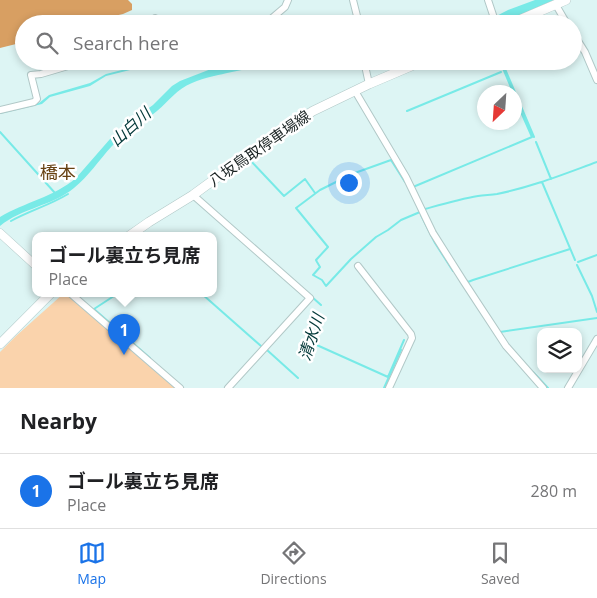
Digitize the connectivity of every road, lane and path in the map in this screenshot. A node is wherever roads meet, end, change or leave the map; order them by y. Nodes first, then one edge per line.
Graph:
1 (288, 0) edge
2 (353, 0) edge
3 (488, 0) edge
4 (566, 0) edge
5 (556, 5) junction
6 (276, 15) edge
7 (357, 15) edge
8 (493, 15) edge
9 (532, 15) edge
10 (562, 15) edge
11 (582, 47) edge
12 (55, 70) edge
13 (366, 70) edge
14 (403, 70) edge
15 (597, 80) edge
16 (370, 84) junction
17 (356, 91) junction
18 (0, 110) edge
19 (193, 195) junction
20 (134, 232) edge
21 (1, 234) edge
22 (32, 262) edge
23 (358, 266) dead end
24 (47, 297) edge
25 (74, 297) edge
26 (597, 338) edge
27 (0, 344) edge
28 (180, 388) edge
29 (228, 388) edge
30 (389, 388) edge
31 (544, 388) edge
32 (568, 388) edge

1 - 6 street
2 - 7 street
3 - 8 street
4 - 5 main road
5 - 9 main road
5 - 10 street
11 - 15 street
12 - 18 street
13 - 16 street
14 - 16 main road, 八坂鳥取停車場線
16 - 17 main road, 八坂鳥取停車場線
17 - 19 main road, 八坂鳥取停車場線
17 - 31 street
19 - 20 main road, 八坂鳥取停車場線
19 - 29 street
21 - 22 street
23 - 30 street
24 - 27 main road
25 - 28 street
26 - 32 street

